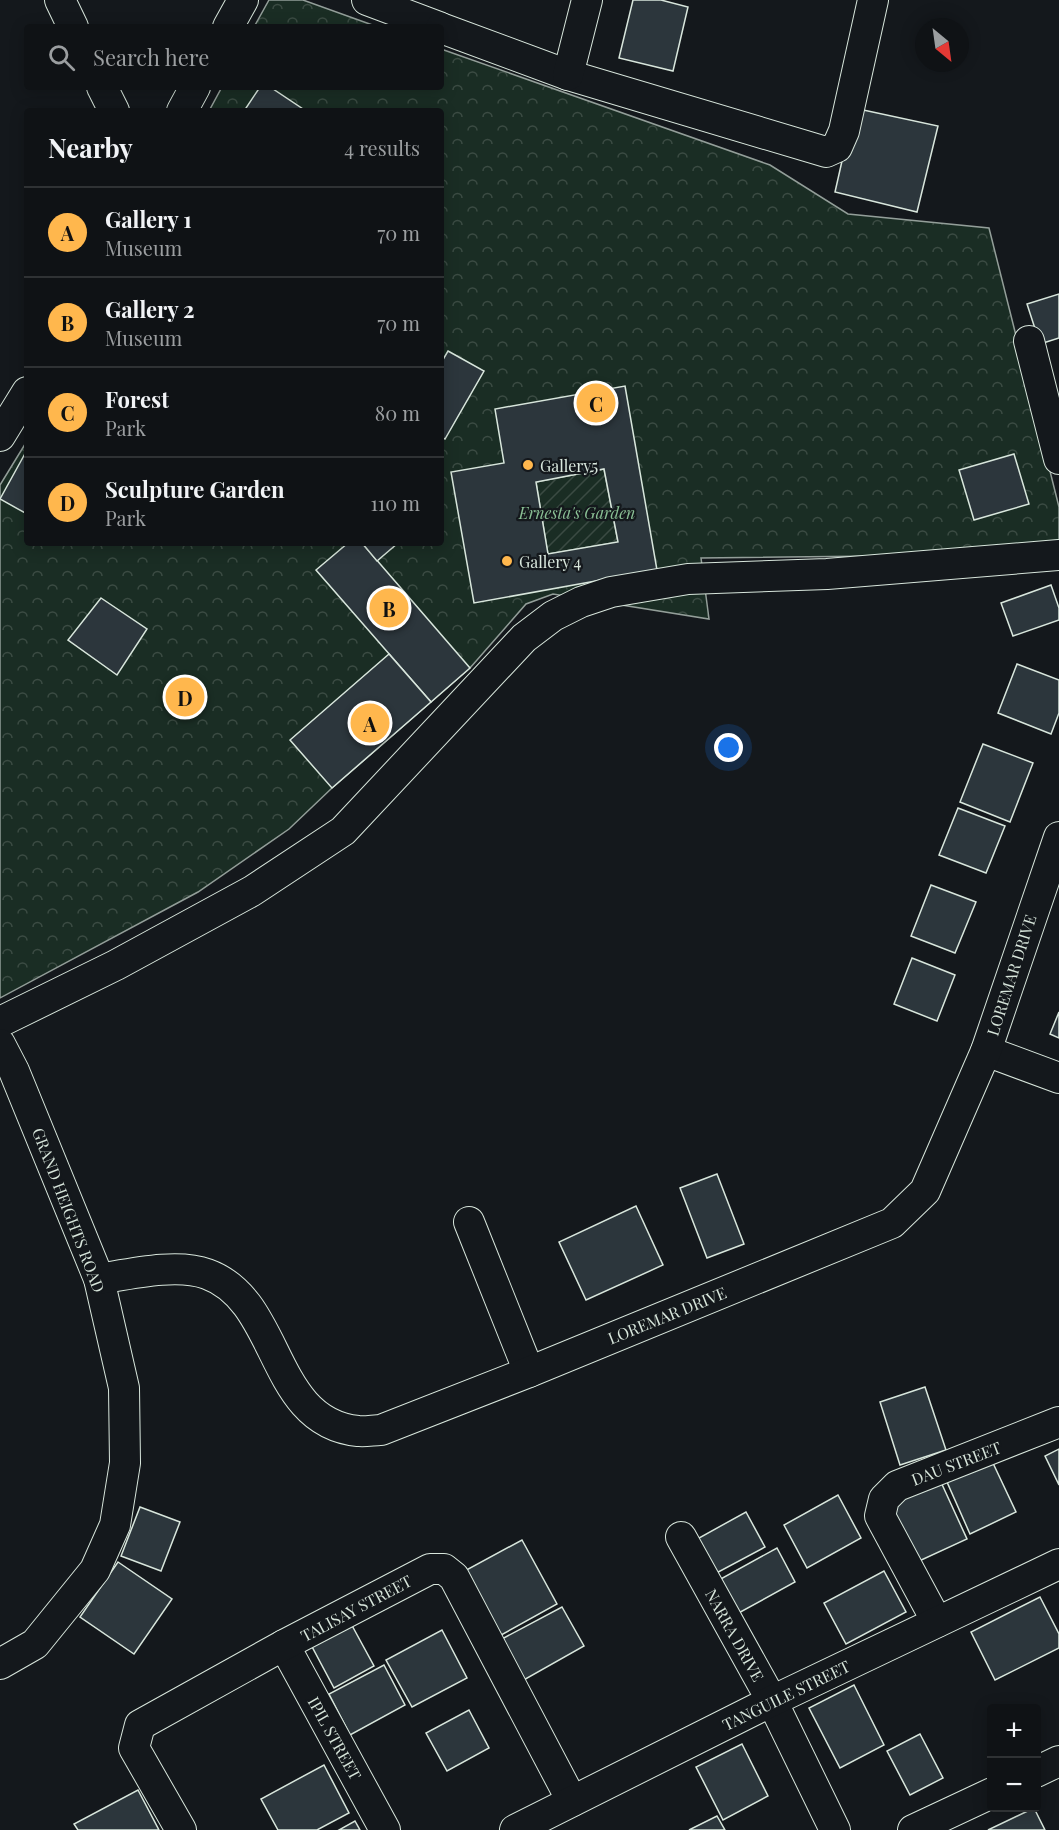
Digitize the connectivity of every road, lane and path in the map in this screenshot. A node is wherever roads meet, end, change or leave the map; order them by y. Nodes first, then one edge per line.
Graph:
1 (60, 0) edge
2 (243, 0) edge
3 (367, 0) edge
4 (587, 0) edge
5 (873, 0) edge
6 (72, 24) edge
7 (230, 24) edge
8 (432, 24) edge
9 (444, 28) edge
10 (568, 75) junction
11 (104, 90) edge
12 (193, 90) edge
13 (112, 108) edge
14 (184, 108) edge
15 (1029, 341) dead end
16 (24, 397) edge
17 (0, 436) edge
18 (1059, 459) edge
19 (1059, 555) edge
20 (1059, 837) edge
21 (1046, 911) edge
22 (0, 1022) edge
23 (0, 1044) edge
24 (986, 1051) junction
25 (7, 1075) edge
26 (1059, 1077) edge
27 (469, 1222) dead end
28 (99, 1279) junction
29 (529, 1372) junction
30 (1059, 1422) edge
31 (681, 1538) dead end
32 (1059, 1564) edge
33 (937, 1622) junction
34 (284, 1645) junction
35 (0, 1664) edge
36 (772, 1701) junction
37 (1059, 1761) edge
38 (1041, 1770) edge
39 (987, 1795) edge
40 (572, 1801) junction
41 (181, 1830) edge
42 (385, 1830) edge
43 (515, 1830) edge
44 (835, 1830) edge
45 (913, 1830) edge

1 - 6 street
2 - 7 street
3 - 8 street
4 - 10 street
5 - 10 street
9 - 10 street
11 - 13 street
12 - 14 street
15 - 18 street
16 - 17 street
19 - 22 street
20 - 21 street, LOREMAR DRIVE
21 - 24 street, LOREMAR DRIVE
23 - 25 street, GRAND HEIGHTS ROAD
24 - 26 street
24 - 29 street, LOREMAR DRIVE
25 - 28 street, GRAND HEIGHTS ROAD
27 - 29 street
28 - 29 street, LOREMAR DRIVE
28 - 35 street, GRAND HEIGHTS ROAD
30 - 33 street, DAU STREET
31 - 36 street, NARRA DRIVE
32 - 33 street, TANGUILE STREET
33 - 36 street, TANGUILE STREET
34 - 40 street, TALISAY STREET
34 - 41 street, TALISAY STREET
34 - 42 street, IPIL STREET
36 - 40 street, TANGUILE STREET
36 - 44 street, NARRA DRIVE
37 - 38 street
39 - 45 street
40 - 43 street, TANGUILE STREET

